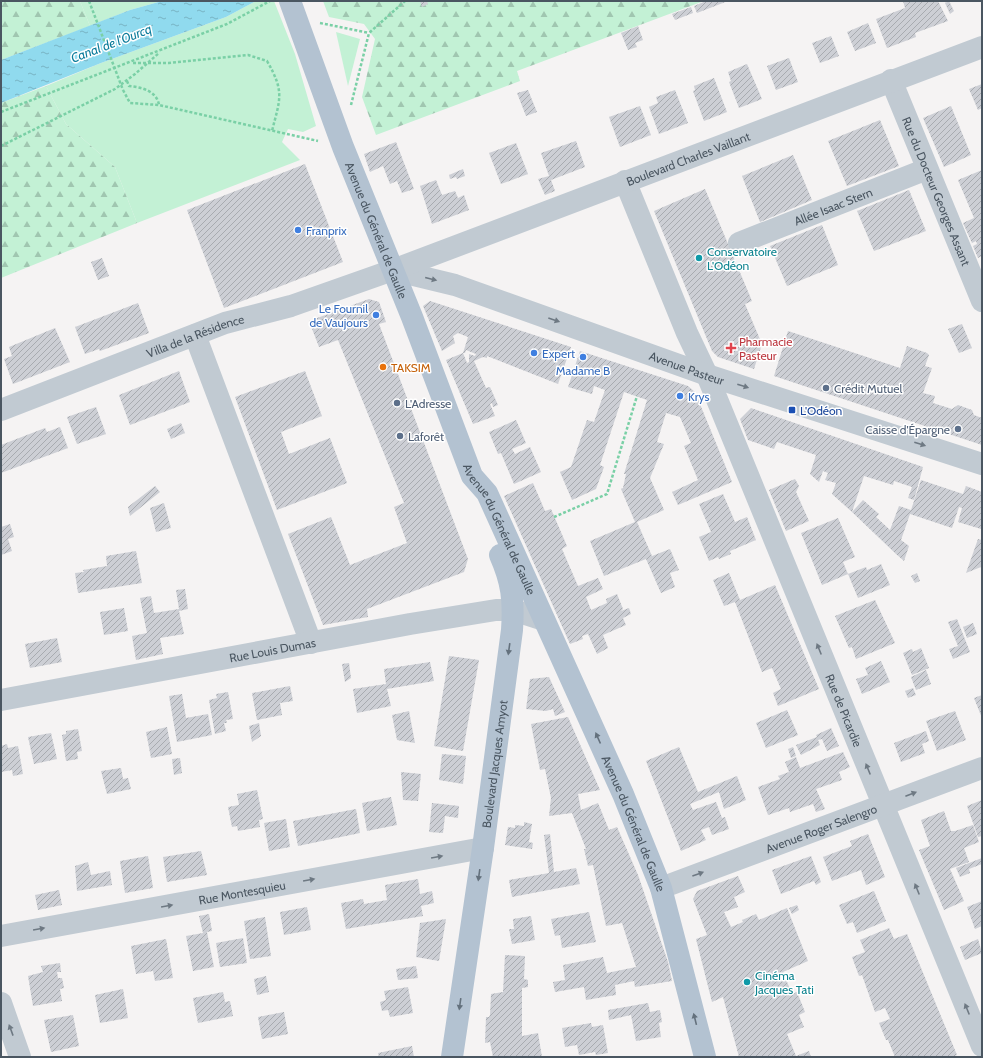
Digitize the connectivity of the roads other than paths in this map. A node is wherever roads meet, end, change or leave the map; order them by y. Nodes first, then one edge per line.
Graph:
1 (293, 10) edge
2 (982, 47) edge
3 (891, 80) junction
4 (928, 169) junction
5 (625, 181) junction
6 (739, 243) dead end
7 (393, 270) junction
8 (982, 301) edge
9 (195, 335) junction
10 (707, 375) junction
11 (1, 410) edge
12 (982, 464) edge
13 (472, 476) junction
14 (513, 610) junction
15 (544, 620) junction
16 (311, 643) junction
17 (1, 700) edge
18 (982, 768) edge
19 (883, 805) junction
20 (483, 848) junction
21 (661, 888) junction
22 (1, 936) edge
23 (1, 1003) edge
24 (982, 1046) edge
25 (20, 1057) edge
26 (452, 1057) edge
27 (705, 1057) edge

1 - 7 main road, Avenue du Général de Gaulle
2 - 3 street, Boulevard Charles Vaillant
3 - 4 street, Rue du Docteur Georges Assant
3 - 5 street, Boulevard Charles Vaillant
4 - 6 street, Allée Isaac Stern
4 - 8 street, Rue du Docteur Georges Assant
5 - 7 street, Boulevard Charles Vaillant
5 - 10 street, Rue de Picardie
7 - 9 street, Villa de la Résidence
7 -> 10 street, Avenue Pasteur
7 - 13 main road, Avenue du Général de Gaulle
9 - 11 street, Villa de la Résidence
9 - 16 street
10 -> 12 street, Avenue Pasteur
19 -> 10 street, Rue de Picardie
13 - 14 main road, Boulevard Jacques Amyot
13 - 15 main road, Avenue du Général de Gaulle
14 - 15 street, Rue Louis Dumas
14 - 16 street, Rue Louis Dumas
14 -> 20 main road, Boulevard Jacques Amyot
21 -> 15 main road, Avenue du Général de Gaulle
16 - 17 street, Rue Louis Dumas
19 -> 18 street, Avenue Roger Salengro
21 -> 19 street, Avenue Roger Salengro
24 -> 19 street, Rue de Picardie
22 -> 20 street, Rue Montesquieu
20 -> 26 main road, Boulevard Jacques Amyot
27 -> 21 main road, Avenue du Général de Gaulle
25 -> 23 street

